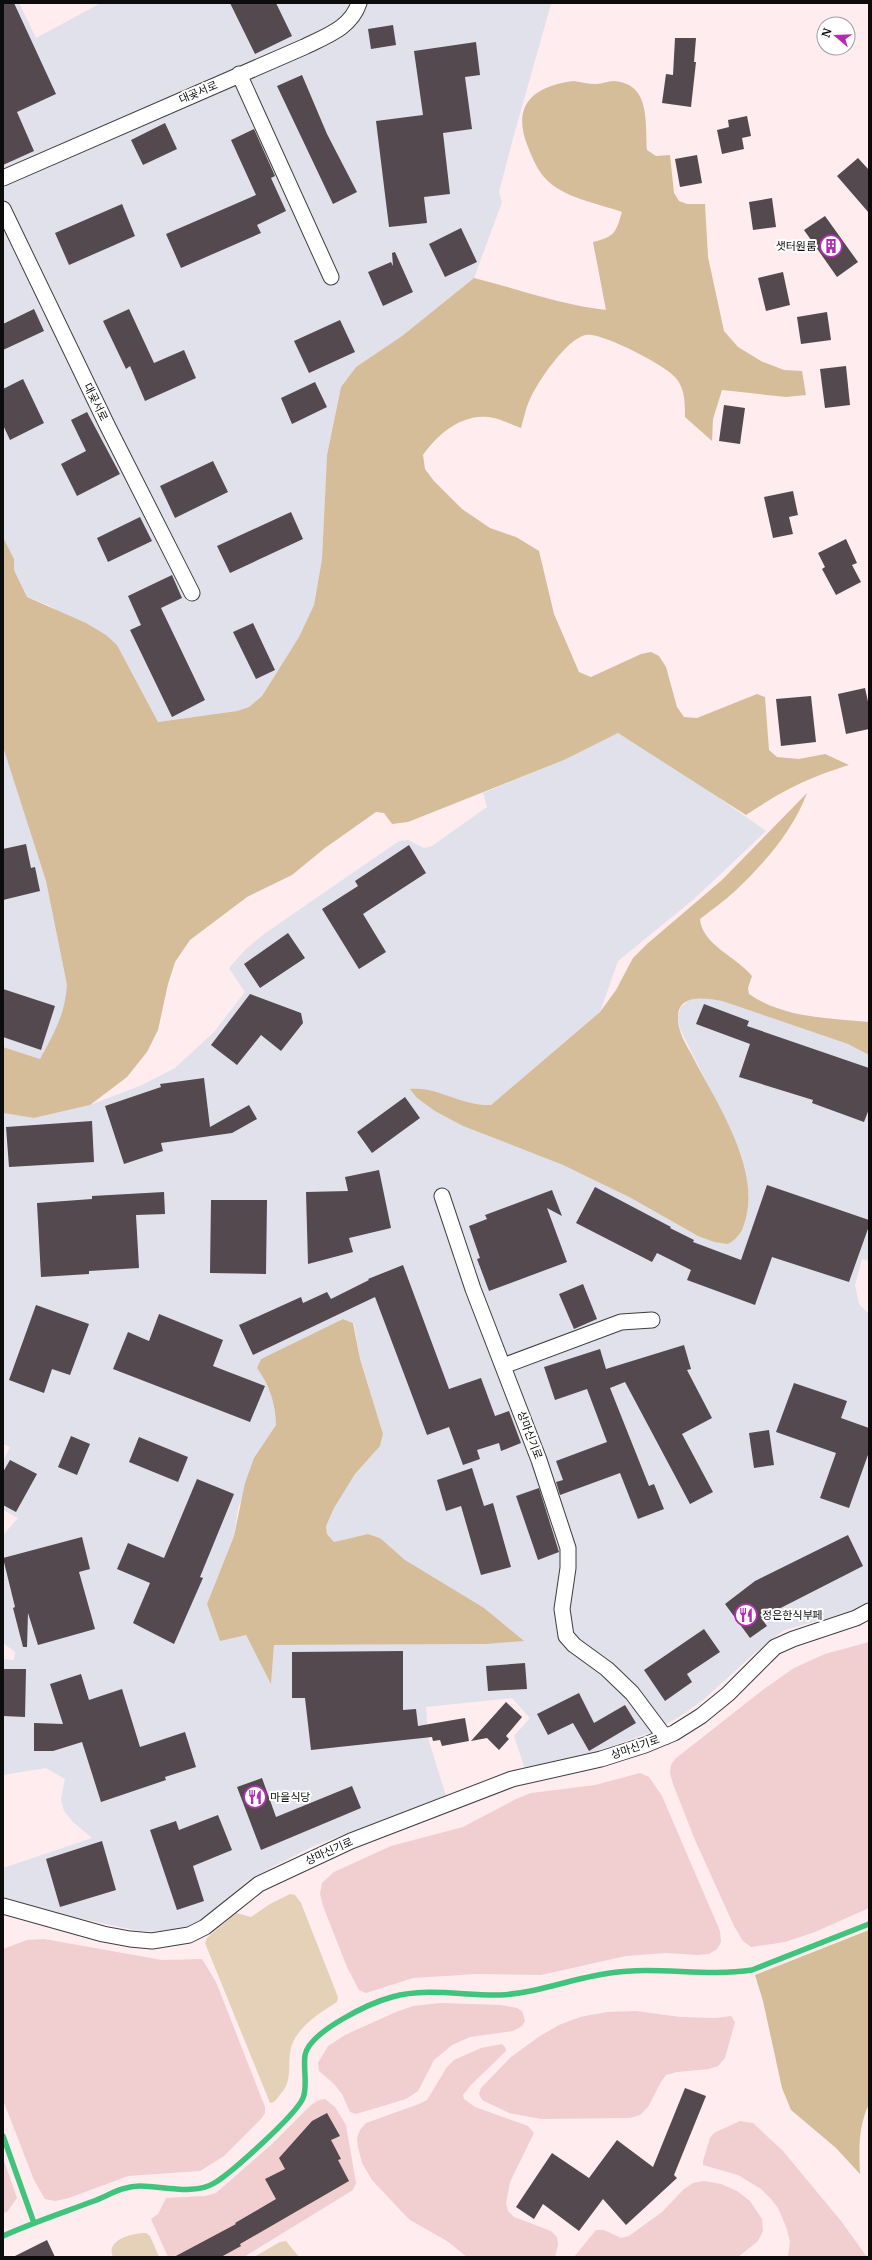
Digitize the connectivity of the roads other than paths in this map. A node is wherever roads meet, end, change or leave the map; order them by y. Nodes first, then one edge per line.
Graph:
1 (360, 3) edge
2 (239, 74) junction
3 (3, 178) edge
4 (3, 209) edge
5 (331, 277) dead end
6 (192, 593) dead end
7 (442, 1196) dead end
8 (652, 1320) dead end
9 (503, 1366) junction
10 (869, 1611) edge
11 (665, 1737) junction
12 (3, 1906) edge

1 - 2 street, 대곶서로
2 - 3 street, 대곶서로
2 - 5 street
4 - 6 street, 대곶서로
7 - 9 street, 상마신기로
8 - 9 street
9 - 11 street, 상마신기로
10 - 11 street, 상마신기로
11 - 12 street, 상마신기로

